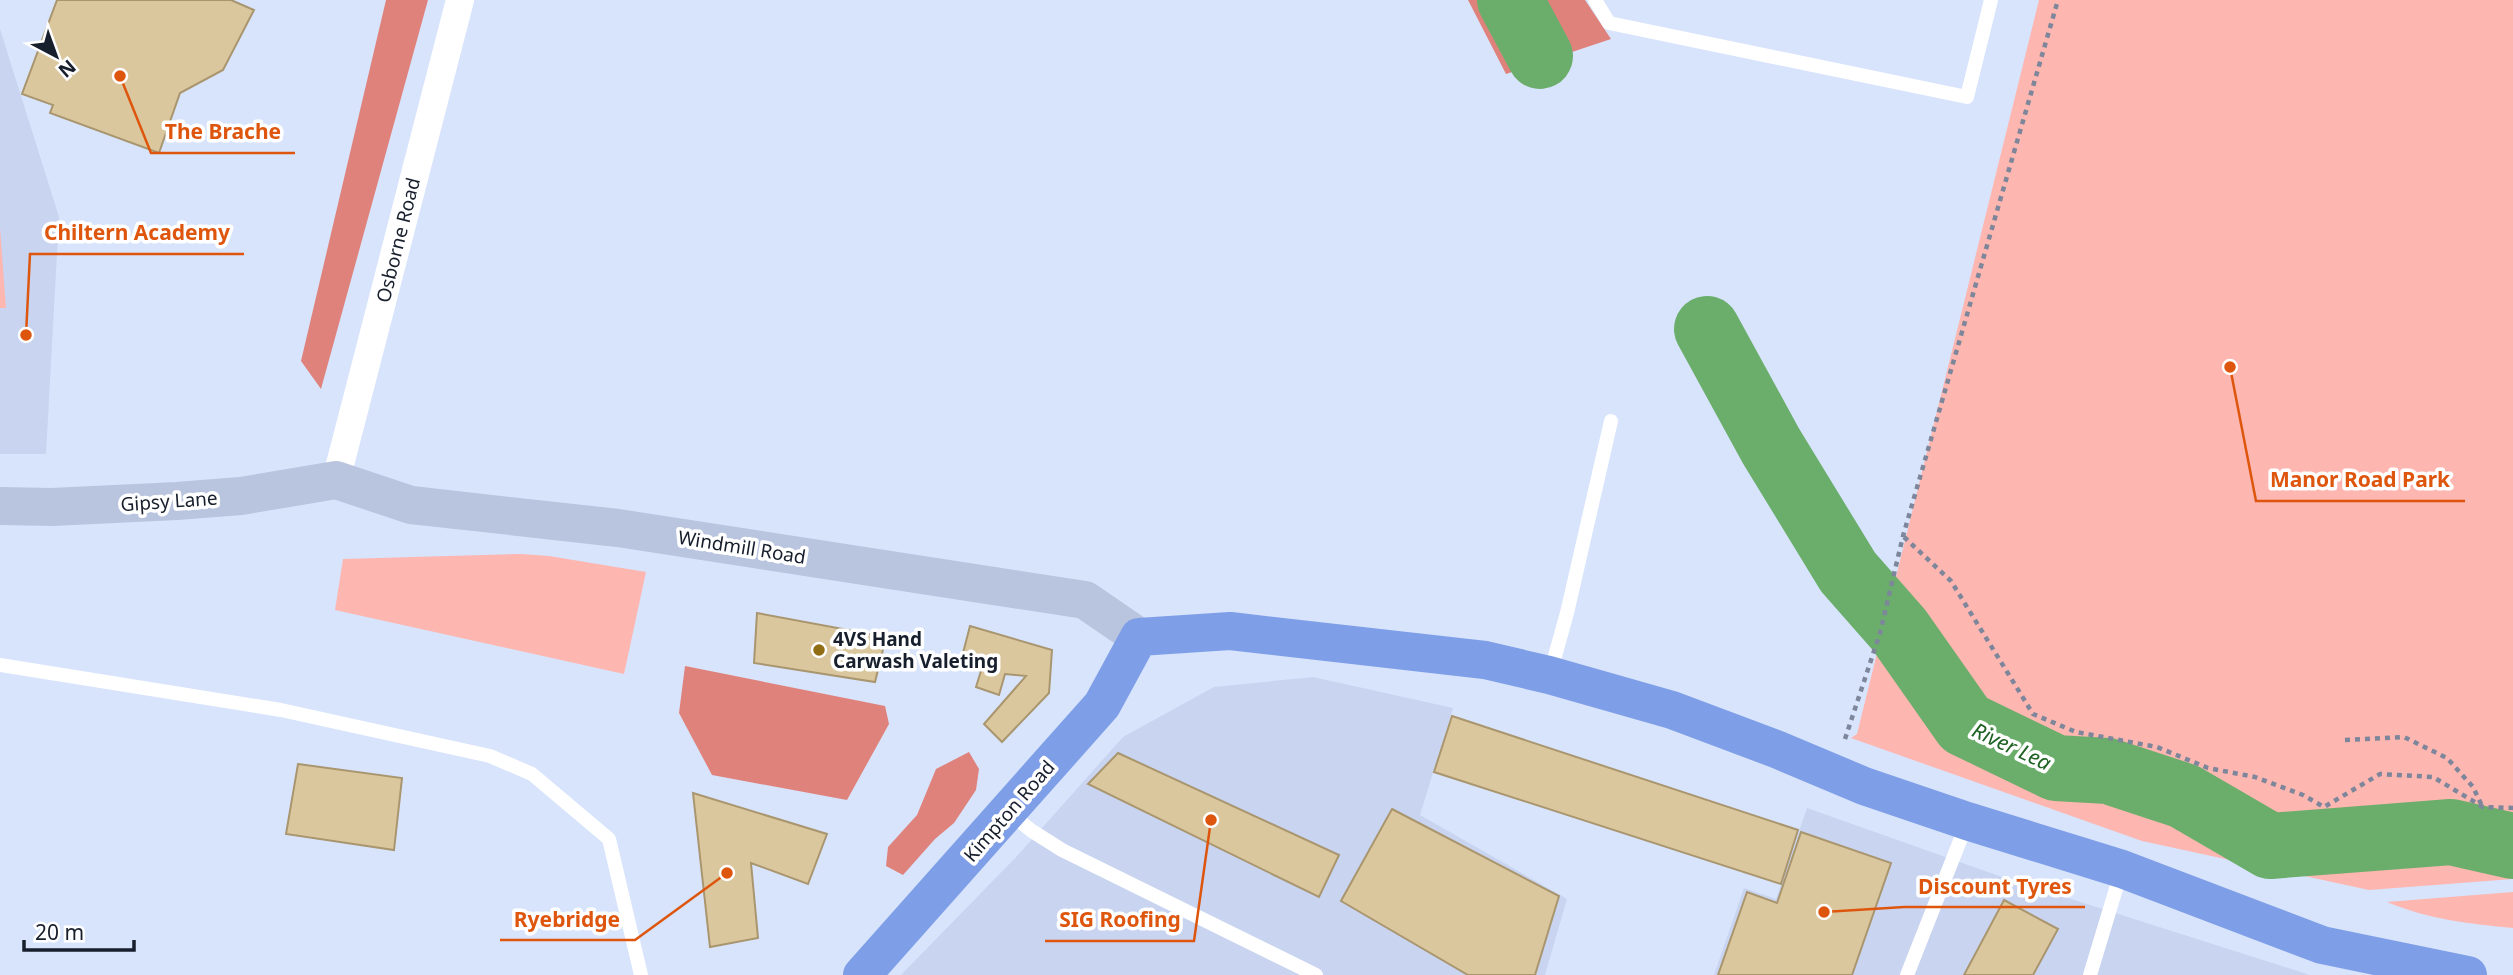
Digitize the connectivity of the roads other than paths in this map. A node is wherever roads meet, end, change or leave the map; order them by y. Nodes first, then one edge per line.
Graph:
1 (460, 0) edge
2 (1595, 0) edge
3 (1991, 0) edge
4 (1611, 421) dead end
5 (336, 480) junction
6 (0, 506) edge
7 (1139, 637) junction
8 (0, 664) edge
9 (1549, 675) junction
10 (1008, 812) junction
11 (1967, 821) junction
12 (2122, 869) junction
13 (641, 975) edge
14 (862, 975) edge
15 (1316, 975) edge
16 (1907, 975) edge
17 (2090, 975) edge
18 (2468, 975) edge

1 - 5 street, Osborne Road
2 - 3 lane
4 - 9 lane
5 - 6 main road, Gipsy Lane
5 - 7 main road, Windmill Road
7 - 9 highway
7 - 10 highway, Kimpton Road
8 - 13 lane
9 - 11 highway
10 - 14 highway, Kimpton Road
10 - 15 lane
11 - 12 highway
11 - 16 lane
12 - 17 lane
12 - 18 highway

